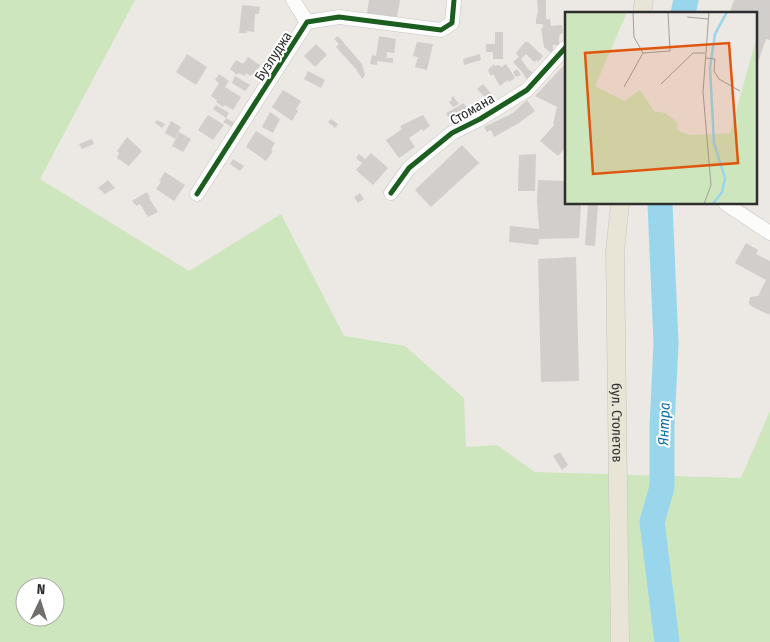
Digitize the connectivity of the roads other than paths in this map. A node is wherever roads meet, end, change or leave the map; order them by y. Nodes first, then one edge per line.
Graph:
1 (293, 0) edge
2 (454, 0) edge
3 (307, 22) junction
4 (565, 48) edge
5 (391, 193) dead end
6 (197, 194) dead end
7 (620, 205) edge
8 (728, 205) edge
9 (770, 233) edge
10 (620, 642) edge

1 - 3 street
2 - 3 street, Бузлуджа
3 - 6 street, Бузлуджа
4 - 5 street, Стомана
7 - 10 main road, бул. Столетов
8 - 9 street

